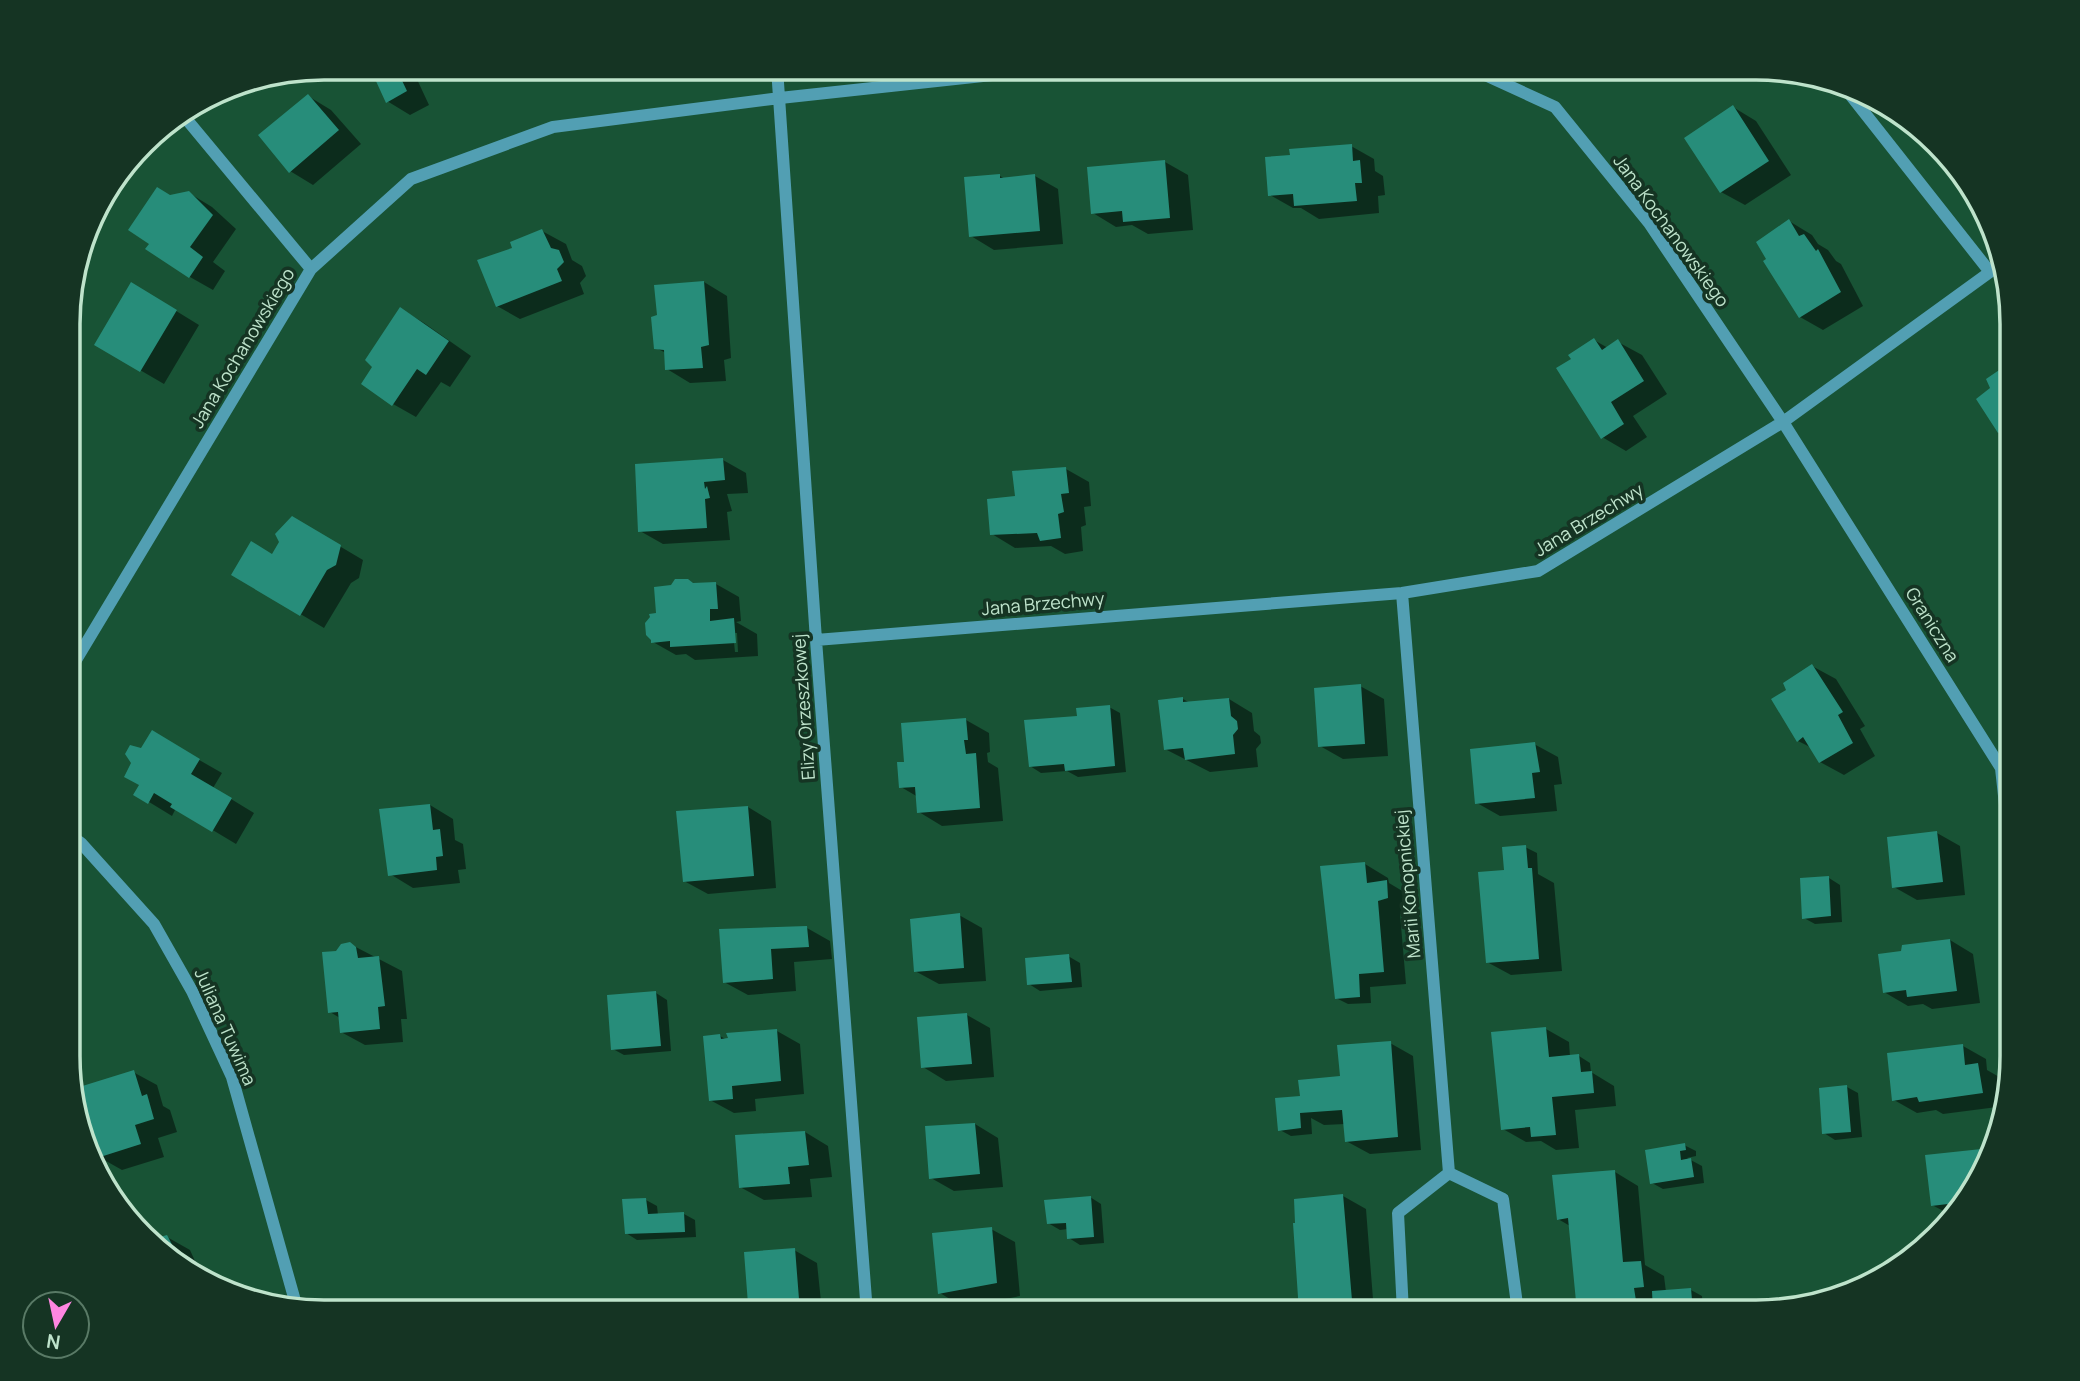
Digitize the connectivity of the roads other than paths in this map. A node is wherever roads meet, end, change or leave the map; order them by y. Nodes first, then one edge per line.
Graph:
1 (1497, 80) edge
2 (778, 81) edge
3 (942, 81) edge
4 (780, 98) junction
5 (1858, 103) edge
6 (189, 122) edge
7 (1992, 267) edge
8 (311, 269) junction
9 (1993, 270) edge
10 (1783, 422) junction
11 (1402, 593) junction
12 (816, 640) junction
13 (80, 653) edge
14 (1999, 765) edge
15 (80, 842) edge
16 (1449, 1173) junction
17 (294, 1298) edge
18 (866, 1300) edge
19 (1402, 1300) edge
20 (1516, 1300) edge

1 - 10 street, Jana Kochanowskiego
2 - 4 street
3 - 4 street, Jana Kochanowskiego
4 - 8 street, Jana Kochanowskiego
4 - 12 street, Elizy Orzeszkowej
5 - 7 street, Jana Brzechwy
6 - 8 street
8 - 13 street, Jana Kochanowskiego
9 - 10 street, Jana Brzechwy
10 - 11 street, Jana Brzechwy
10 - 14 street, Graniczna
11 - 12 street, Jana Brzechwy
11 - 16 street, Marii Konopnickiej
12 - 18 street, Elizy Orzeszkowej
15 - 17 street, Juliana Tuwima
16 - 19 street
16 - 20 street

